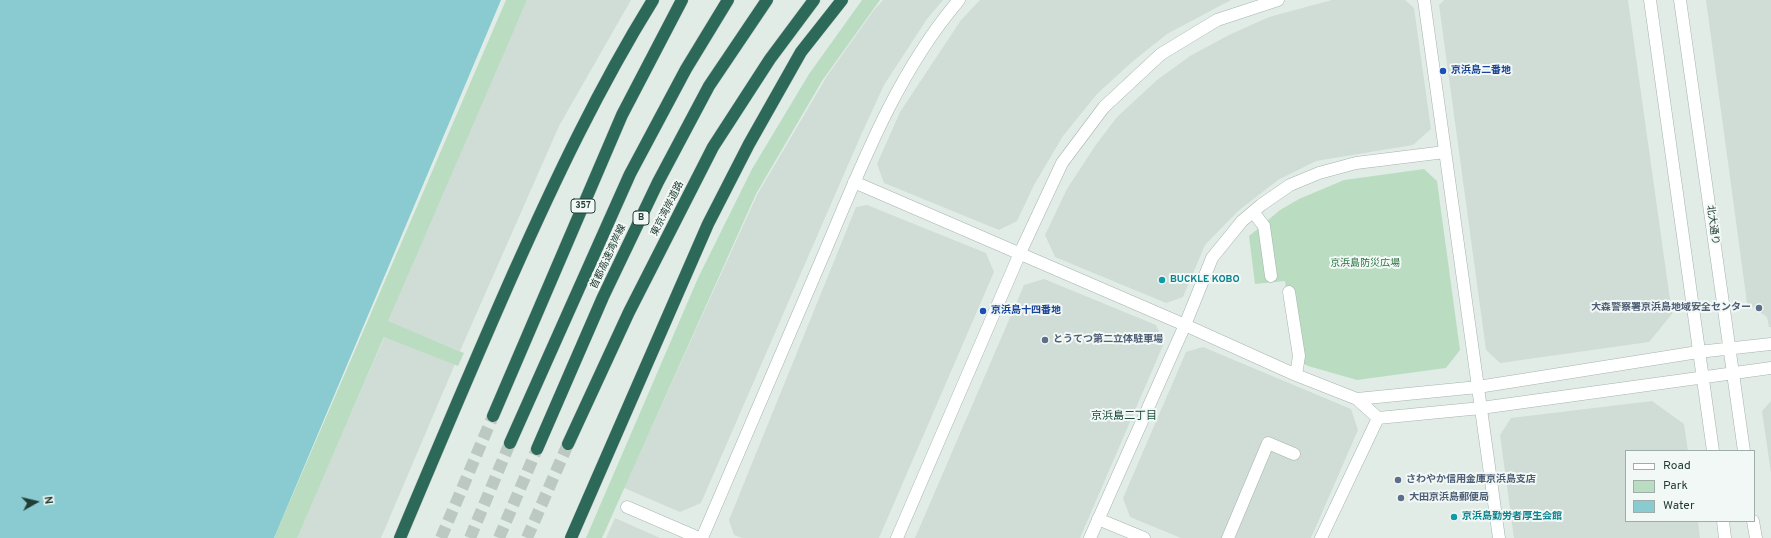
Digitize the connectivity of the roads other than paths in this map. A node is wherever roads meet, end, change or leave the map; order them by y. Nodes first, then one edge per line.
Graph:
1 (653, 0) edge
2 (682, 0) edge
3 (728, 0) edge
4 (767, 0) edge
5 (814, 0) edge
6 (842, 0) edge
7 (959, 0) edge
8 (1278, 0) edge
9 (1424, 0) edge
10 (1650, 0) edge
11 (1680, 0) edge
12 (1445, 152) junction
13 (854, 182) junction
14 (1253, 212) junction
15 (1020, 253) junction
16 (1271, 276) dead end
17 (1289, 292) dead end
18 (1185, 325) junction
19 (1771, 344) edge
20 (1730, 349) junction
21 (1698, 352) junction
22 (1771, 368) edge
23 (1733, 373) junction
24 (1296, 375) junction
25 (1703, 376) junction
26 (1478, 387) junction
27 (1357, 399) junction
28 (1481, 408) junction
29 (493, 416) tunnel mouth
30 (1378, 418) junction
31 (510, 443) tunnel mouth
32 (568, 444) tunnel mouth
33 (537, 449) tunnel mouth
34 (1713, 450) edge
35 (1744, 450) edge
36 (1294, 454) dead end
37 (628, 507) dead end
38 (1098, 519) junction
39 (1723, 522) edge
40 (1753, 522) edge
41 (400, 538) edge
42 (571, 538) edge
43 (700, 538) edge
44 (897, 538) edge
45 (1090, 538) edge
46 (1144, 538) edge
47 (1228, 538) edge
48 (1321, 538) edge
49 (1499, 538) edge
50 (1725, 538) edge
51 (1756, 538) edge

1 - 41 highway
2 - 29 highway, 357
3 - 31 highway, 首都高速湾岸線
4 - 33 highway, 首都高速湾岸線 / B
5 - 32 highway, 東京湾岸道路
6 - 42 highway
7 - 13 street
8 - 15 street
9 - 12 street
10 - 21 street
11 - 20 street, 北大通り
12 - 14 street
12 - 26 street
13 - 15 street
13 - 43 street
14 - 16 street
14 - 18 street
15 - 18 street
15 - 44 street
17 - 24 street
18 - 24 street
18 - 38 street
19 - 20 street
20 - 21 street
20 - 23 street, 北大通り
21 - 25 street
21 - 26 street
22 - 23 street
23 - 25 street
23 - 35 street, 北大通り
24 - 27 street
25 - 28 street
25 - 34 street
26 - 27 street
26 - 28 street
27 - 30 street
28 - 30 street
28 - 49 street
30 - 48 street
36 - 47 street
37 - 43 street
38 - 45 street
38 - 46 street
39 - 50 street
40 - 51 street

